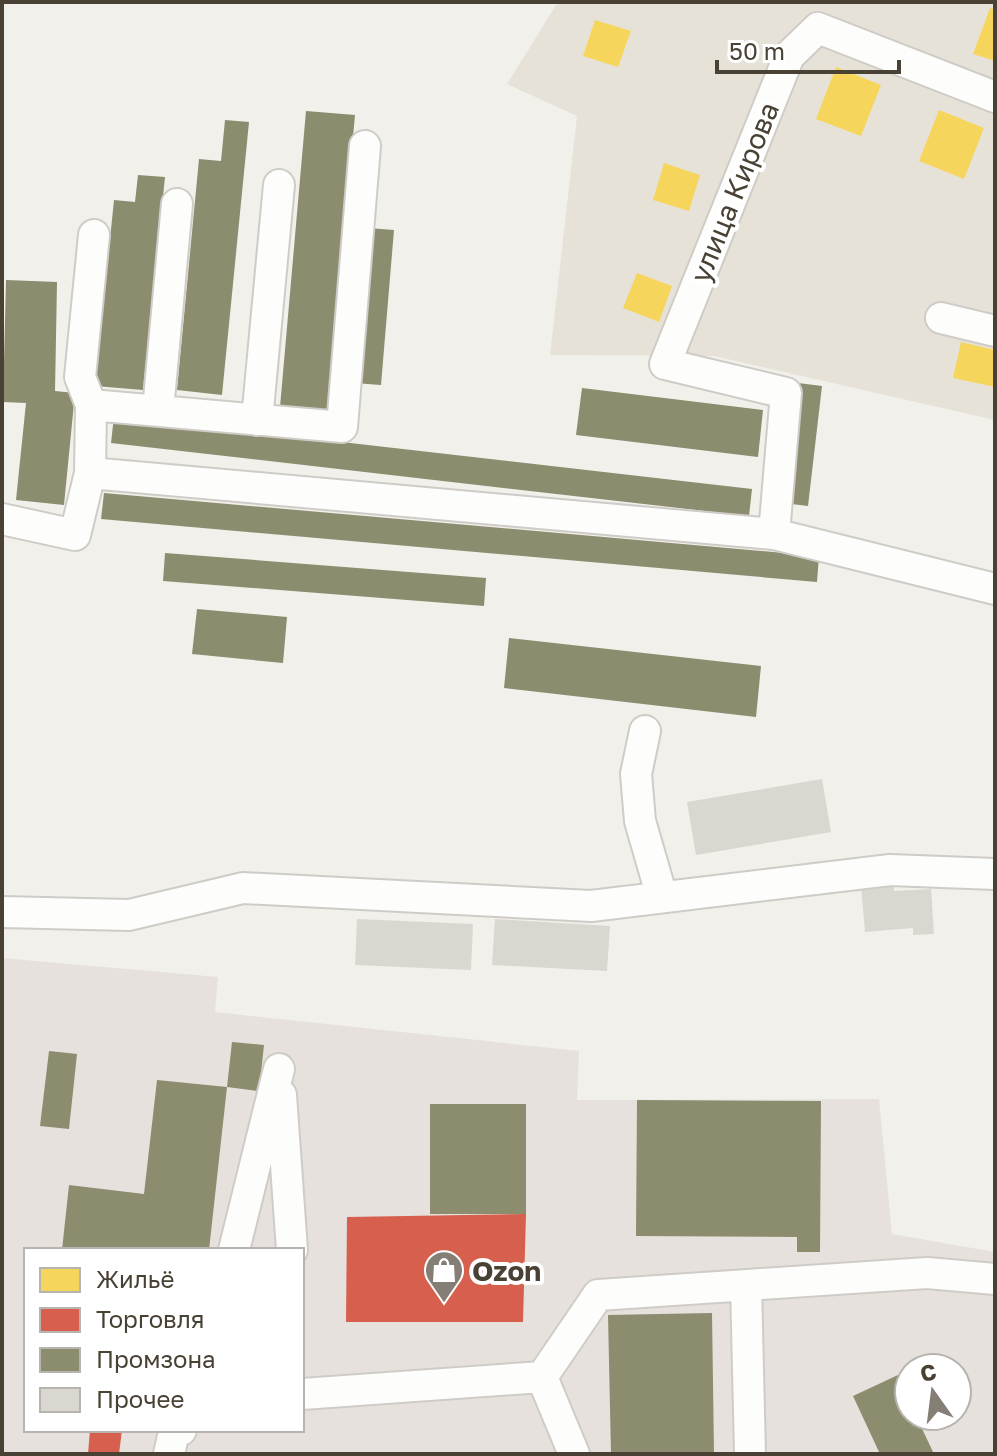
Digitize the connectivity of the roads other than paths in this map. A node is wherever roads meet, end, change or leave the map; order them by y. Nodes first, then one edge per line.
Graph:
1 (820, 15) edge
2 (995, 97) edge
3 (365, 146) dead end
4 (279, 185) dead end
5 (177, 204) dead end
6 (94, 235) dead end
7 (941, 318) dead end
8 (995, 331) edge
9 (91, 405) junction
10 (158, 410) junction
11 (257, 420) junction
12 (90, 473) junction
13 (2, 519) edge
14 (774, 534) junction
15 (995, 589) edge
16 (645, 731) dead end
17 (995, 874) edge
18 (662, 897) junction
19 (2, 912) edge
20 (234, 1248) edge
21 (292, 1248) edge
22 (995, 1279) edge
23 (746, 1285) junction
24 (542, 1377) junction
25 (304, 1393) edge
26 (574, 1454) edge
27 (750, 1454) edge

1 - 2 street, улица Кирова
1 - 14 street, улица Кирова
3 - 11 street
4 - 11 street
5 - 10 street
6 - 9 street
7 - 8 street
9 - 10 street
9 - 12 street
10 - 11 street
12 - 13 street
12 - 14 street
14 - 15 street
16 - 18 street
17 - 18 street
18 - 19 street
20 - 21 street
22 - 23 street
23 - 24 street
23 - 27 street
24 - 25 street
24 - 26 street

